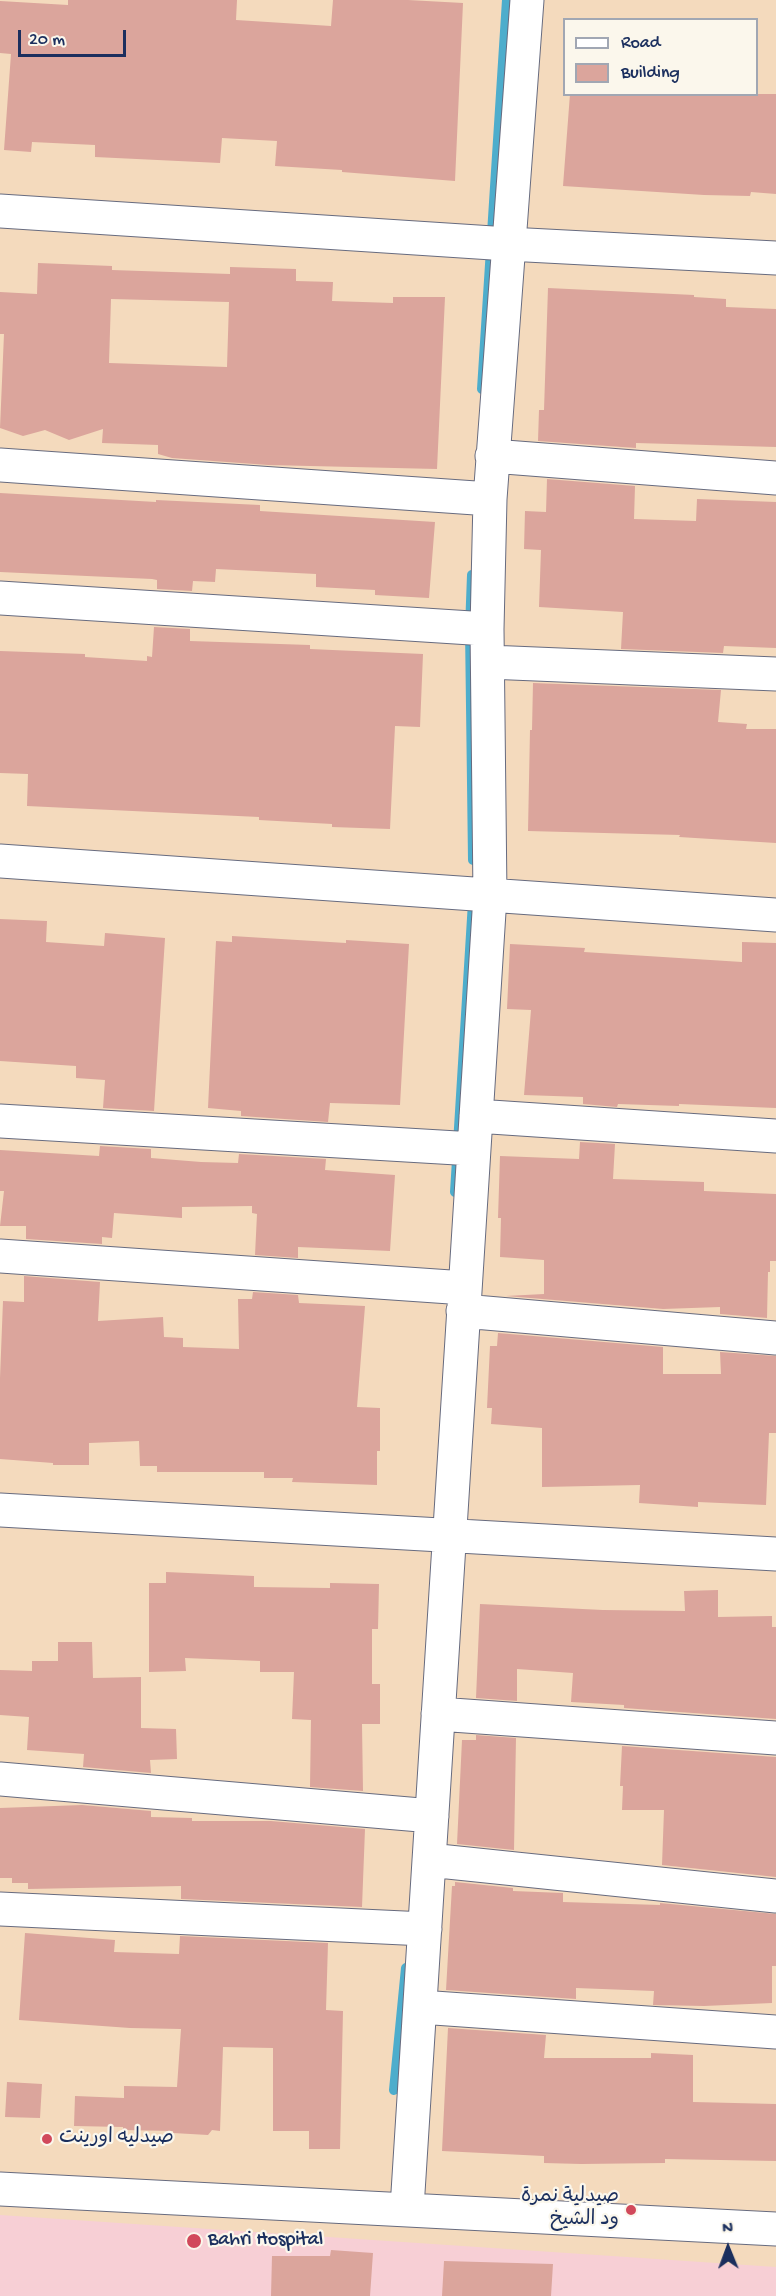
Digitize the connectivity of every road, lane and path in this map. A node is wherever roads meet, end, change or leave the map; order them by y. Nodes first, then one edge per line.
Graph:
1 (527, 0) edge
2 (0, 211) edge
3 (508, 244) junction
4 (776, 258) edge
5 (492, 456) junction
6 (0, 465) edge
7 (776, 478) edge
8 (490, 499) junction
9 (0, 598) edge
10 (487, 629) junction
11 (488, 662) junction
12 (776, 674) edge
13 (0, 861) edge
14 (490, 896) junction
15 (776, 915) edge
16 (476, 1116) junction
17 (0, 1121) edge
18 (776, 1136) edge
19 (474, 1149) junction
20 (0, 1256) edge
21 (464, 1299) junction
22 (776, 1338) edge
23 (0, 1510) edge
24 (449, 1536) junction
25 (776, 1554) edge
26 (438, 1714) junction
27 (776, 1738) edge
28 (0, 1779) edge
29 (432, 1816) junction
30 (429, 1860) junction
31 (776, 1896) edge
32 (0, 1909) edge
33 (425, 1929) junction
34 (420, 2007) junction
35 (776, 2032) edge
36 (0, 2189) edge
37 (407, 2208) junction
38 (776, 2229) edge

1 - 3 street
2 - 3 street
3 - 4 street
3 - 5 street
5 - 7 street
5 - 8 street
6 - 8 street
8 - 10 street
9 - 10 street
10 - 11 street
11 - 12 street
11 - 14 street
13 - 14 street
14 - 15 street
14 - 16 street
16 - 18 street
16 - 19 street
17 - 19 street
19 - 21 street
20 - 21 street
21 - 22 street
21 - 24 street
23 - 24 street
24 - 25 street
24 - 26 street
26 - 27 street
26 - 29 street
28 - 29 street
29 - 30 street
30 - 31 street
30 - 33 street
32 - 33 street
33 - 34 street
34 - 35 street
34 - 37 street
36 - 37 street
37 - 38 street

